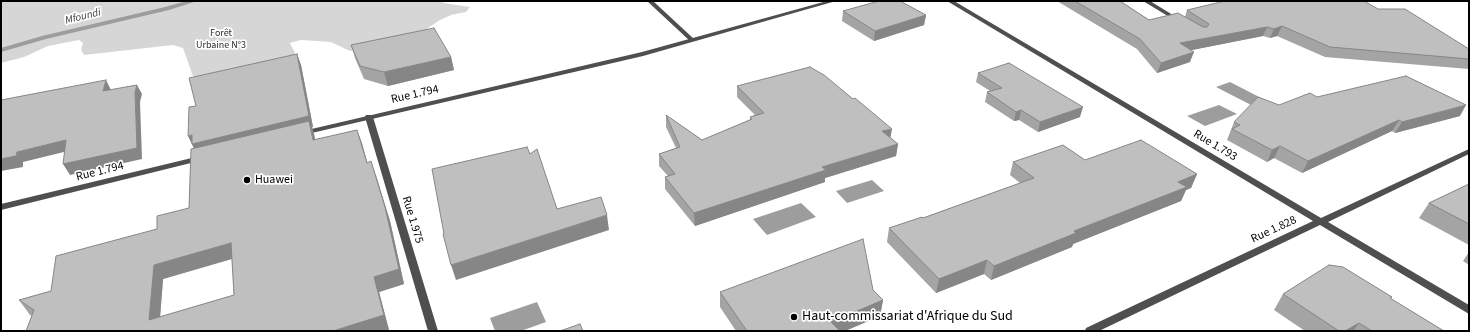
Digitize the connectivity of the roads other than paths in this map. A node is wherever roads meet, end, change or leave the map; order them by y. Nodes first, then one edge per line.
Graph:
1 (650, 1) edge
2 (833, 1) edge
3 (950, 1) edge
4 (1146, 1) edge
5 (1183, 24) edge
6 (692, 40) junction
7 (369, 117) junction
8 (292, 136) edge
9 (1469, 151) edge
10 (208, 156) edge
11 (1, 207) edge
12 (1320, 222) junction
13 (1469, 310) edge
14 (433, 331) edge
15 (1090, 331) edge

1 - 6 street
2 - 6 street, Rue 1.794
3 - 12 street, Rue 1.793
4 - 5 street
6 - 7 street, Rue 1.794
7 - 8 street, Rue 1.794
7 - 14 street, Rue 1.975
9 - 12 street, Rue 1.828
10 - 11 street, Rue 1.794
12 - 13 street, Rue 1.793
12 - 15 street, Rue 1.828

